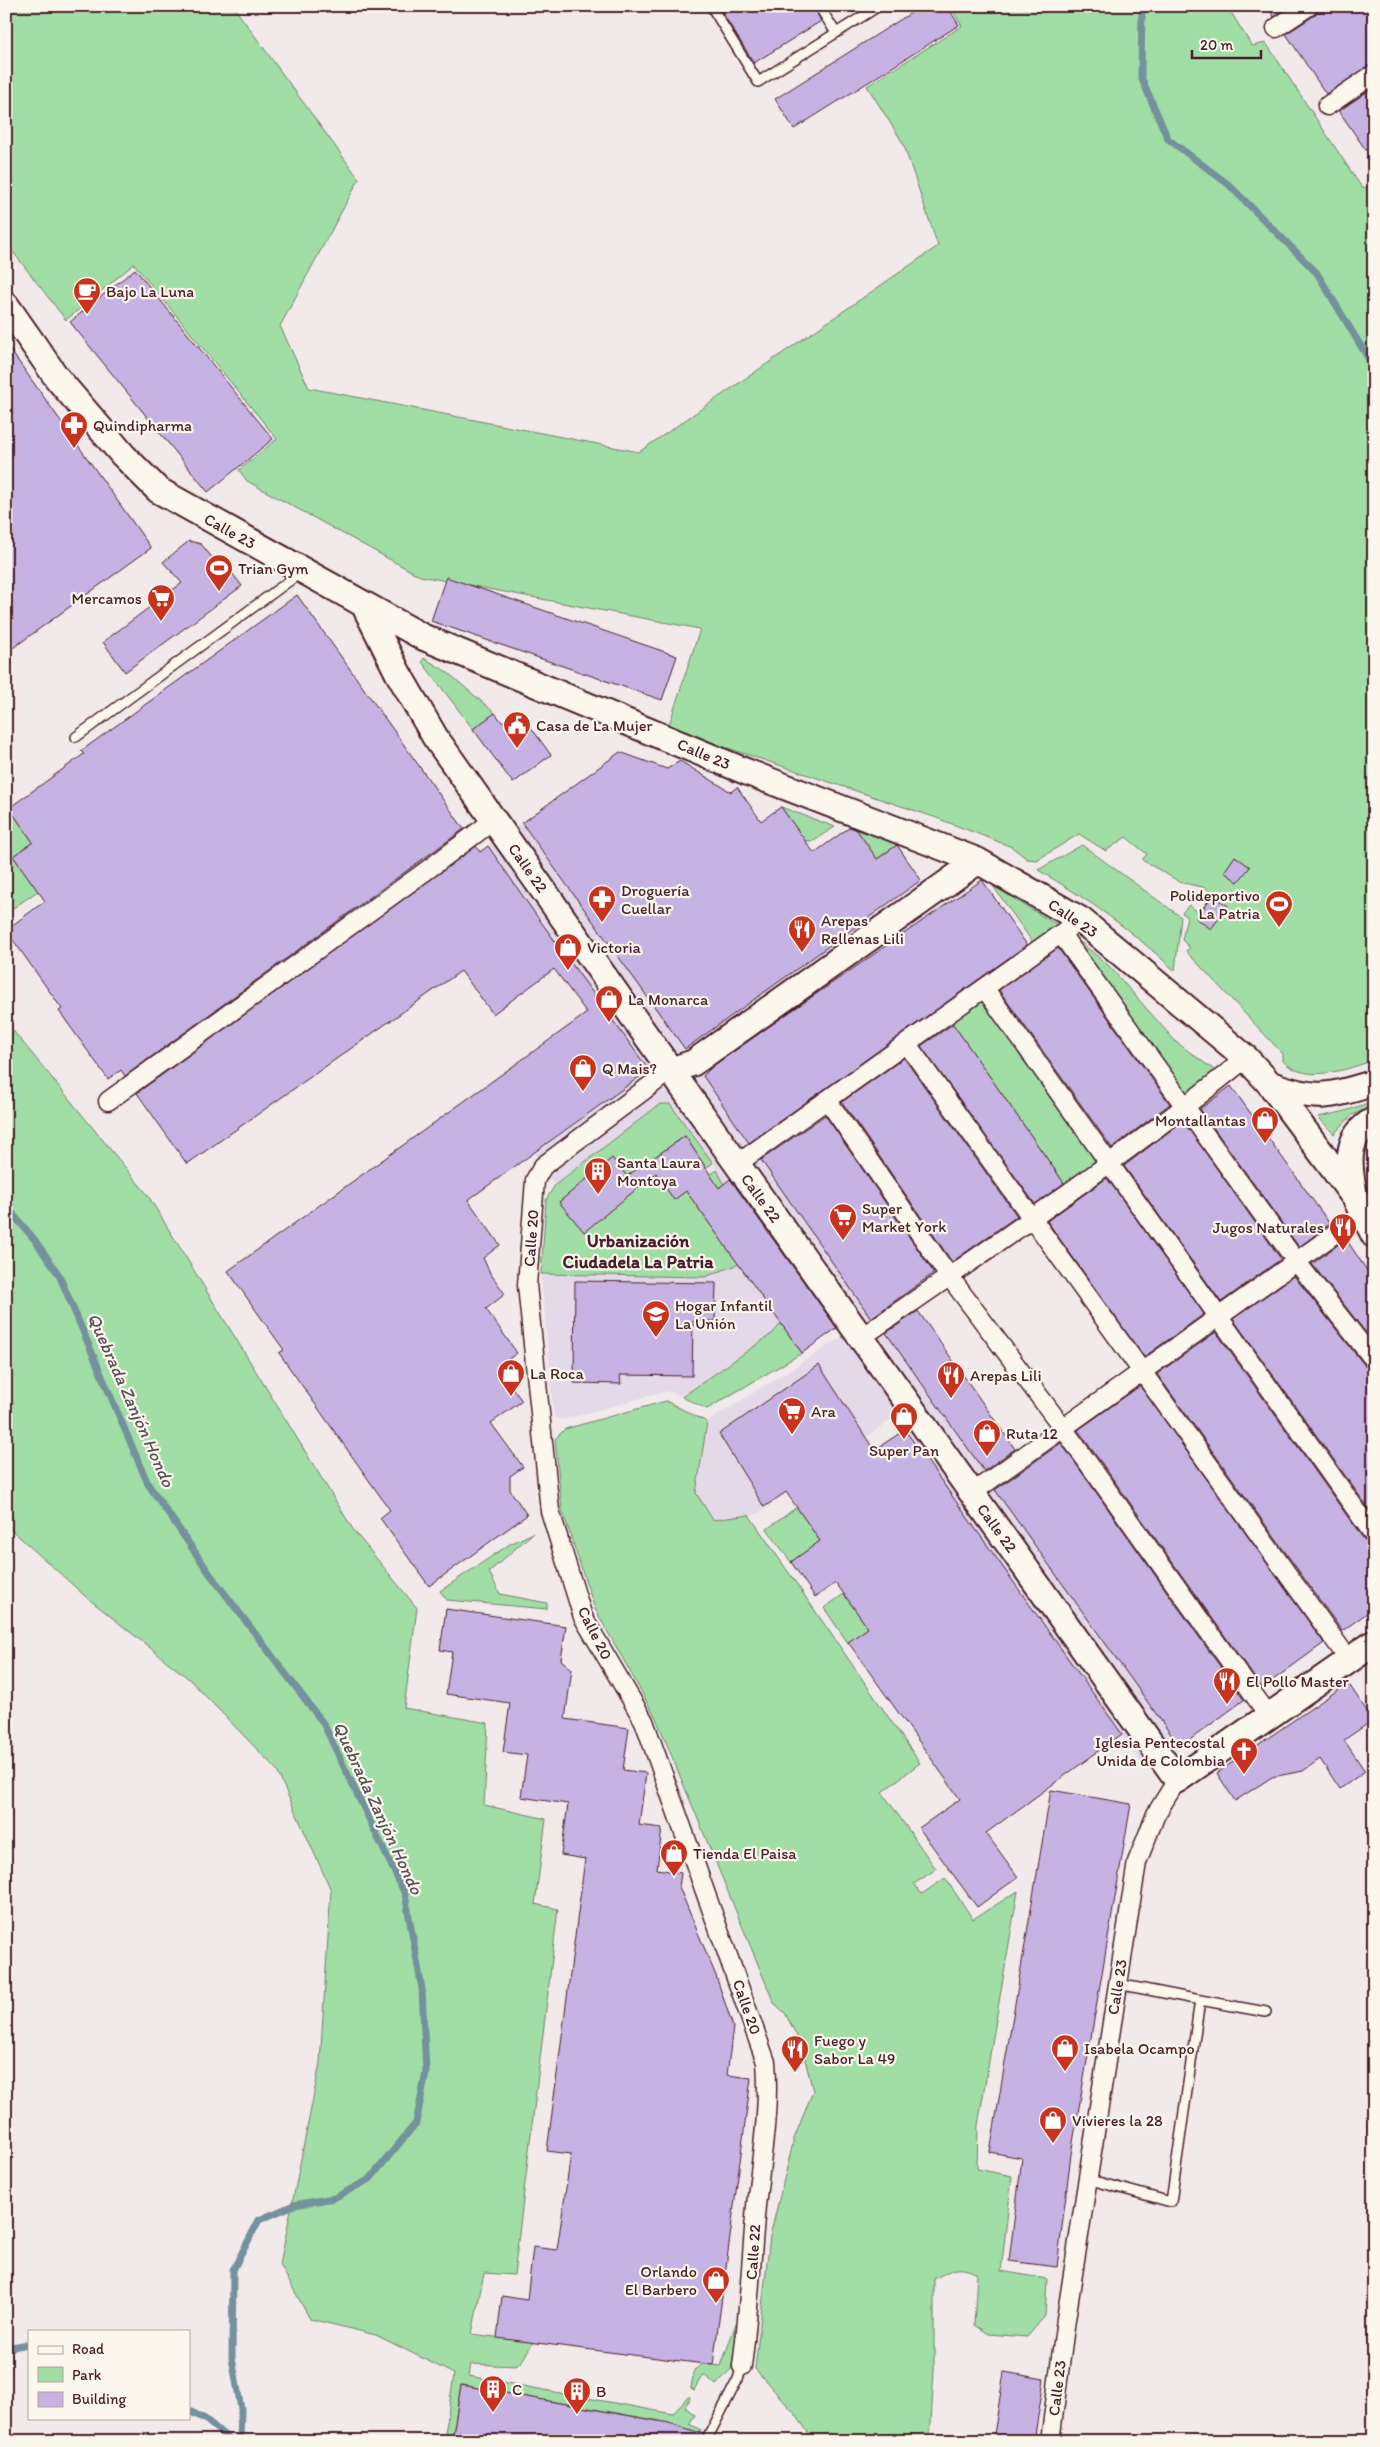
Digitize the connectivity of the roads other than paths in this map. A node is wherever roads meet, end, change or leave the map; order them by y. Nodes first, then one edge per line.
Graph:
1 (711, 6) edge
2 (819, 6) edge
3 (879, 6) edge
4 (1309, 6) edge
5 (1276, 28) dead end
6 (836, 33) junction
7 (1374, 74) edge
8 (1327, 106) dead end
9 (6, 305) edge
10 (302, 571) junction
11 (364, 605) junction
12 (423, 637) junction
13 (398, 673) junction
14 (76, 738) dead end
15 (494, 820) junction
16 (978, 861) junction
17 (1081, 920) junction
18 (1061, 934) junction
19 (985, 989) junction
20 (907, 1044) junction
21 (1246, 1058) junction
22 (671, 1070) junction
23 (1374, 1083) edge
24 (1270, 1084) junction
25 (108, 1101) dead end
26 (828, 1101) junction
27 (1186, 1106) junction
28 (1374, 1120) edge
29 (1109, 1163) junction
30 (737, 1164) junction
31 (1359, 1205) junction
32 (1032, 1217) junction
33 (1374, 1236) edge
34 (1296, 1261) junction
35 (949, 1276) junction
36 (1219, 1316) junction
37 (862, 1337) junction
38 (1374, 1360) edge
39 (1142, 1371) junction
40 (1063, 1428) junction
41 (972, 1493) junction
42 (1374, 1535) edge
43 (1374, 1643) edge
44 (1349, 1660) junction
45 (1269, 1716) junction
46 (1177, 1780) junction
47 (1118, 1984) junction
48 (1200, 2000) junction
49 (1266, 2012) dead end
50 (766, 2062) joint
51 (1087, 2179) junction
52 (742, 2366) joint
53 (709, 2435) dead end
54 (1050, 2441) edge

1 - 6 lane
2 - 6 lane
3 - 6 lane
4 - 5 street
7 - 8 street
9 - 10 main road, Calle 23
10 - 11 main road, Calle 23
10 - 14 lane
11 - 12 main road, Calle 23
11 - 13 main road, Calle 22
12 - 13 main road
12 - 16 main road, Calle 23
13 - 15 main road, Calle 22
15 - 22 main road, Calle 22
15 - 25 street
16 - 17 main road, Calle 23
16 - 22 main road
17 - 18 street
17 - 21 main road, Calle 23
18 - 19 street
18 - 27 street
19 - 20 street
19 - 29 street
20 - 26 street
20 - 32 street
21 - 24 main road, Calle 23
21 - 27 street
22 - 30 main road, Calle 22
22 - 50 street, Calle 20
23 - 24 main road
24 - 31 main road, Calle 23
26 - 30 street
26 - 35 street
27 - 29 street
27 - 34 street
28 - 31 main road
29 - 32 street
29 - 36 street
30 - 37 main road, Calle 22
31 - 33 main road, Calle 23
31 - 34 street
32 - 35 street
32 - 39 street
34 - 36 street
34 - 38 street
35 - 37 street
35 - 40 street
36 - 39 street
36 - 42 street
37 - 41 main road, Calle 22
39 - 40 street
39 - 44 street
40 - 41 street
40 - 45 street
41 - 46 main road, Calle 22
43 - 44 main road, Calle 23
44 - 45 main road, Calle 23
45 - 46 main road, Calle 23
46 - 47 street, Calle 23
47 - 48 lane
47 - 51 street, Calle 23
48 - 49 lane
48 - 51 lane
50 - 52 street, Calle 22
51 - 54 street, Calle 23
52 - 53 lane, Calle 22

